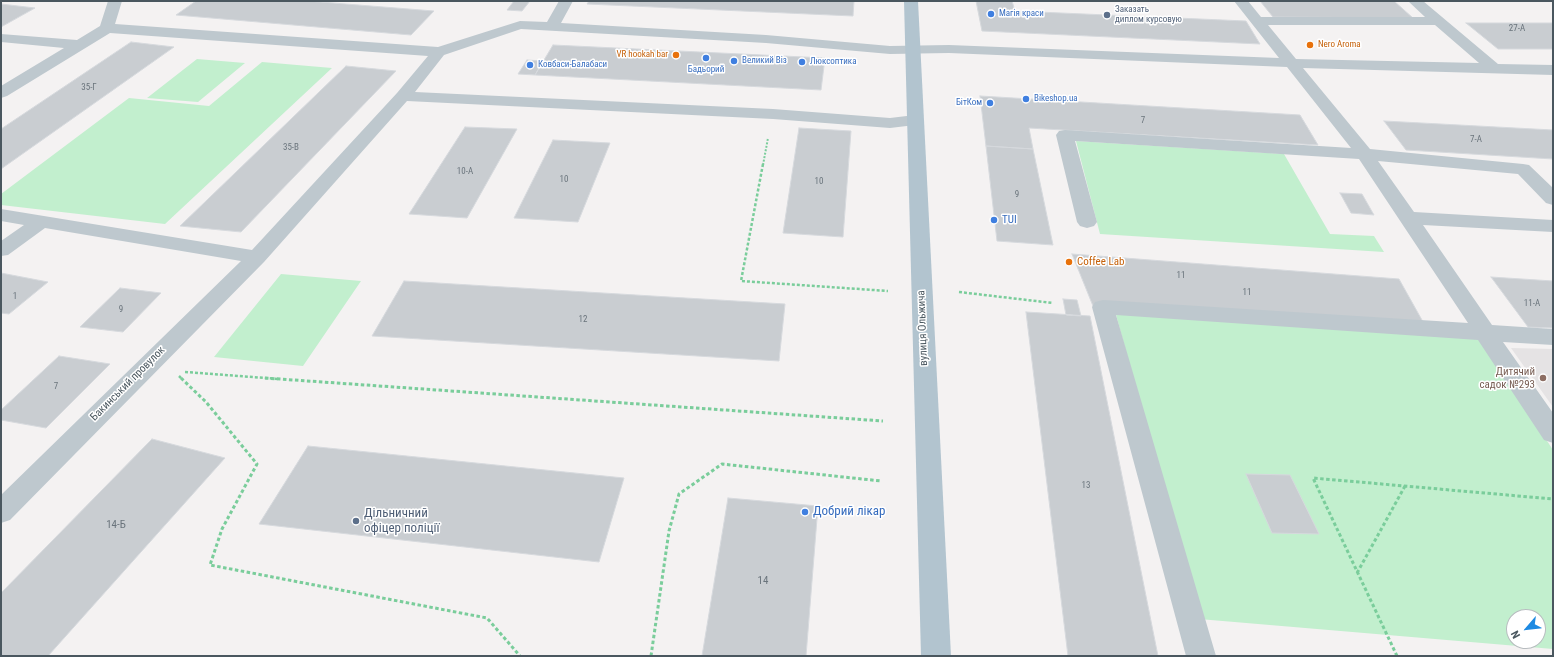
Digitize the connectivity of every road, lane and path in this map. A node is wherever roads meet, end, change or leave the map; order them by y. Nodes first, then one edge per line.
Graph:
1 (115, 1) edge
2 (566, 1) edge
3 (910, 1) edge
4 (1241, 1) edge
5 (1415, 1) edge
6 (1256, 21) junction
7 (1439, 22) junction
8 (552, 26) junction
9 (107, 28) junction
10 (4, 40) edge
11 (80, 45) junction
12 (912, 48) junction
13 (439, 52) junction
14 (1292, 63) junction
15 (1494, 68) junction
16 (1553, 70) edge
17 (1, 93) edge
18 (403, 96) junction
19 (773, 114) junction
20 (915, 120) junction
21 (1365, 154) junction
22 (1553, 200) edge
23 (1, 215) edge
24 (1408, 218) junction
25 (41, 222) junction
26 (1088, 222) dead end
27 (1553, 226) edge
28 (1, 250) edge
29 (256, 256) junction
30 (888, 291) dead end
31 (959, 292) dead end
32 (1053, 303) dead end
33 (1484, 333) junction
34 (1553, 338) edge
35 (147, 364) junction
36 (174, 371) junction
37 (883, 421) dead end
38 (1553, 433) edge
39 (881, 481) dead end
40 (1405, 486) junction
41 (1553, 499) edge
42 (1, 512) edge
43 (1357, 574) junction
44 (520, 656) edge
45 (651, 656) edge
46 (936, 656) edge
47 (1201, 656) edge
48 (1397, 656) edge

1 - 9 street
2 - 8 street
3 - 12 main road, вулиця Ольжича
4 - 6 street
5 - 7 street
6 - 7 street
6 - 14 street
7 - 15 street
8 - 12 street
8 - 13 street
9 - 11 street
9 - 13 street
10 - 11 street
11 - 17 street
12 - 14 street
12 - 20 main road, вулиця Ольжича
13 - 18 street, Бакинський провулок
14 - 15 street
14 - 21 street
15 - 16 street
18 - 19 street
18 - 29 street, Бакинський провулок
19 - 20 street
19 - 30 path
20 - 46 main road, вулиця Ольжича
21 - 22 street
21 - 24 street
21 - 26 street
23 - 25 street
24 - 27 street
24 - 33 street
25 - 28 street
25 - 29 street
29 - 35 street, Бакинський провулок
31 - 32 path
33 - 34 street
33 - 38 street
33 - 47 street
35 - 36 path
35 - 42 street, Бакинський провулок
36 - 37 path
36 - 44 path
39 - 45 path
40 - 41 path
40 - 43 path
40 - 43 path
43 - 48 path

